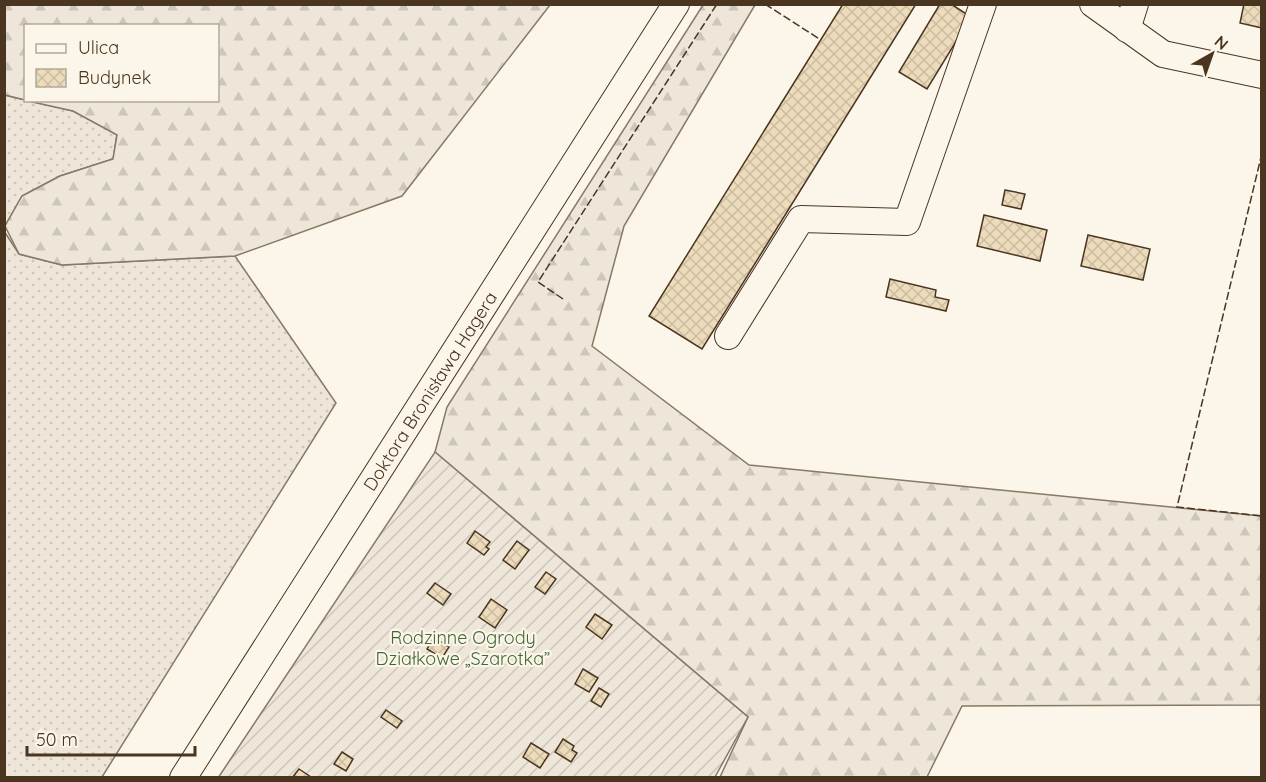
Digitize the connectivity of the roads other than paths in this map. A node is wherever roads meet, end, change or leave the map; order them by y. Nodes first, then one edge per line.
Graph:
1 (676, 4) edge
2 (983, 4) edge
3 (1093, 4) edge
4 (1135, 4) edge
5 (1127, 28) junction
6 (1262, 75) edge
7 (728, 336) dead end
8 (183, 777) edge

1 - 8 street, Doktora Bronisława Hagera
2 - 7 street
3 - 5 street
4 - 5 street
5 - 6 street

